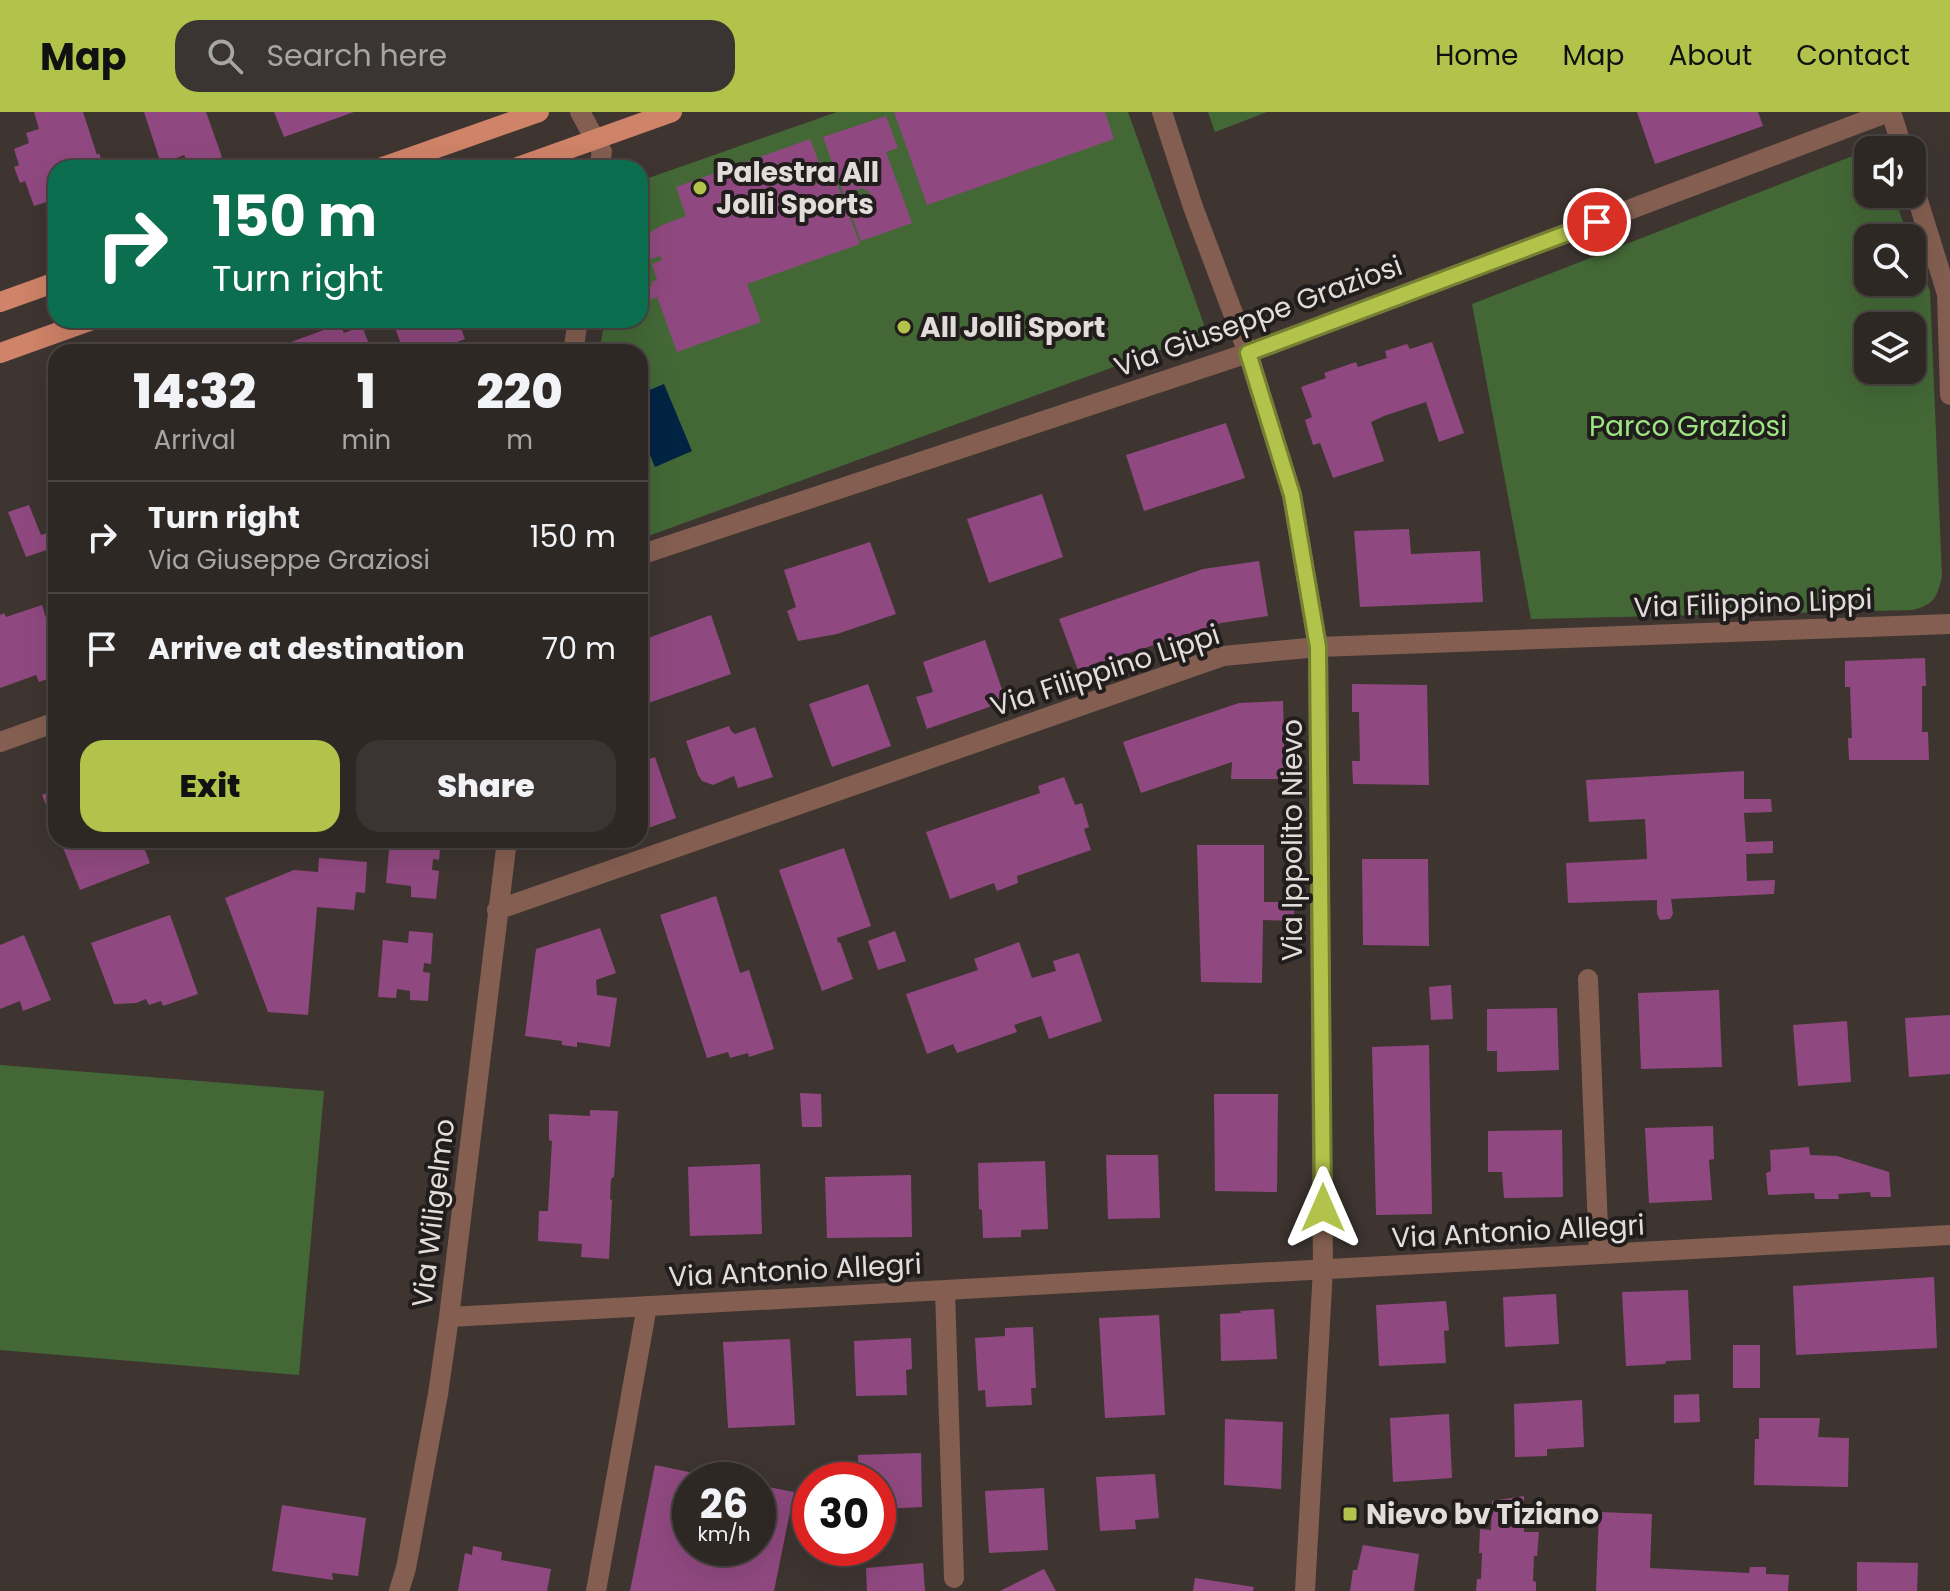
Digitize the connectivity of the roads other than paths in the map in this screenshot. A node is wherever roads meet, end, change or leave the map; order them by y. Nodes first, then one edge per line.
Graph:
1 (580, 112) edge
2 (672, 112) edge
3 (1162, 112) edge
4 (1890, 112) edge
5 (534, 113) edge
6 (1898, 136) edge
7 (599, 153) edge
8 (402, 160) edge
9 (560, 160) edge
10 (1920, 208) edge
11 (48, 285) edge
12 (0, 302) edge
13 (70, 328) edge
14 (0, 353) edge
15 (1248, 353) junction
16 (1950, 395) edge
17 (648, 552) edge
18 (1950, 624) edge
19 (1318, 647) junction
20 (48, 725) edge
21 (0, 742) edge
22 (506, 848) edge
23 (497, 910) junction
24 (1588, 979) dead end
25 (1950, 1235) edge
26 (1599, 1254) junction
27 (1323, 1269) junction
28 (945, 1290) junction
29 (647, 1306) junction
30 (449, 1317) junction
31 (954, 1578) dead end
32 (399, 1591) edge
33 (596, 1591) edge
34 (1305, 1591) edge

1 - 7 street
2 - 7 main road
3 - 15 street, Via Ippolito Nievo
4 - 6 street
4 - 15 street, Via Giuseppe Graziosi
5 - 8 main road
7 - 9 main road
10 - 16 street
11 - 12 main road
13 - 14 main road
15 - 17 street, Via Giuseppe Graziosi
15 - 19 street, Via Ippolito Nievo
18 - 19 street, Via Filippino Lippi
19 - 23 street, Via Filippino Lippi
19 - 27 street, Via Ippolito Nievo
20 - 21 street
22 - 23 street, Via Wiligelmo
23 - 30 street, Via Wiligelmo
24 - 26 street
25 - 26 street, Via Antonio Allegri
26 - 27 street, Via Antonio Allegri
27 - 28 street, Via Antonio Allegri
27 - 34 street, Via Ippolito Nievo
28 - 29 street, Via Antonio Allegri
28 - 31 street, Via Antonio Allegri
29 - 30 street, Via Antonio Allegri
29 - 33 street, Via Antonio Allegri
30 - 32 street, Via Wiligelmo

